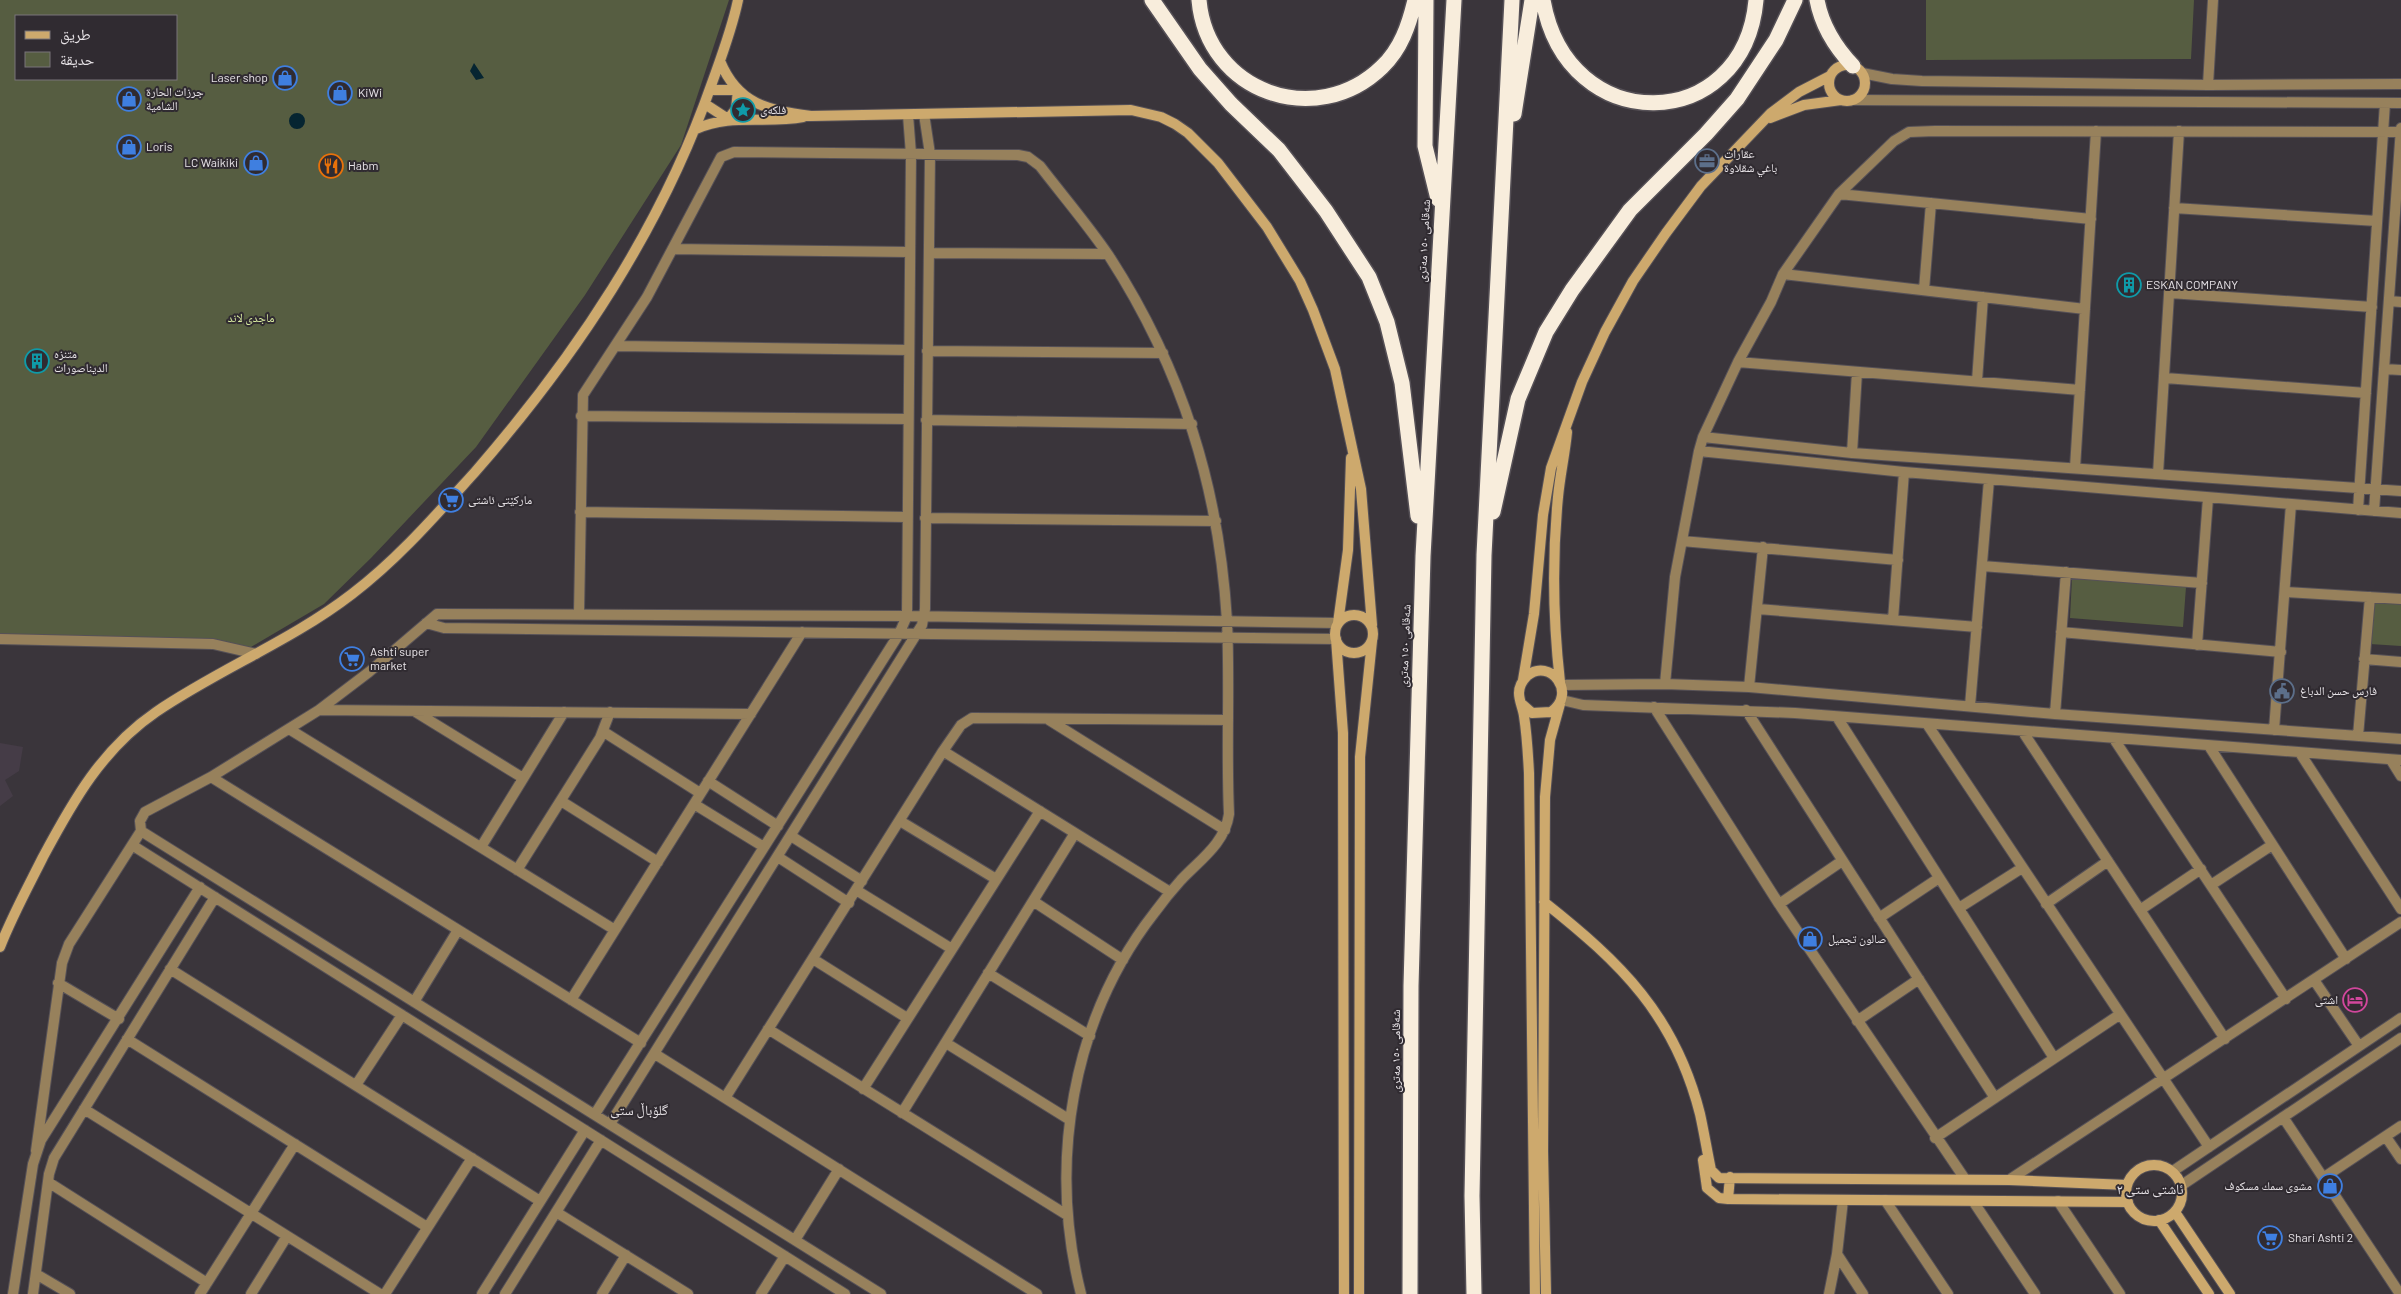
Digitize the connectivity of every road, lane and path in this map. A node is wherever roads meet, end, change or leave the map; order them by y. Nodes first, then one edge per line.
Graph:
1 (738, 0) edge
2 (1152, 0) edge
3 (1199, 0) edge
4 (1415, 0) edge
5 (1426, 0) edge
6 (1454, 0) edge
7 (1512, 0) edge
8 (1532, 0) edge
9 (1542, 0) edge
10 (1756, 0) edge
11 (1795, 0) edge
12 (1817, 0) edge
13 (2213, 0) edge
14 (720, 61) junction
15 (1858, 70) junction
16 (1830, 76) junction
17 (2401, 84) edge
18 (2208, 85) junction
19 (710, 90) junction
20 (738, 90) junction
21 (1841, 100) junction
22 (1853, 100) junction
23 (2385, 103) junction
24 (705, 104) junction
25 (2401, 104) edge
26 (924, 114) junction
27 (908, 115) junction
28 (811, 116) junction
29 (728, 119) junction
30 (1759, 126) junction
31 (2401, 128) edge
32 (696, 129) junction
33 (2096, 131) junction
34 (2179, 131) junction
35 (2383, 132) junction
36 (2401, 132) edge
37 (911, 154) junction
38 (930, 154) junction
39 (1839, 194) junction
40 (1931, 203) junction
41 (2174, 208) junction
42 (1441, 212) junction
43 (1500, 215) junction
44 (2091, 219) junction
45 (2378, 220) junction
46 (673, 249) junction
47 (909, 252) junction
48 (929, 253) junction
49 (1107, 254) junction
50 (1783, 274) junction
51 (1924, 290) junction
52 (2170, 293) junction
53 (1983, 297) junction
54 (2389, 301) junction
55 (2401, 302) edge
56 (2372, 307) junction
57 (2085, 309) junction
58 (616, 346) junction
59 (909, 350) junction
60 (928, 351) junction
61 (1163, 353) junction
62 (1738, 362) junction
63 (2384, 368) junction
64 (2401, 370) edge
65 (1857, 372) junction
66 (2165, 378) junction
67 (1977, 381) junction
68 (2080, 390) junction
69 (2366, 393) junction
70 (581, 416) junction
71 (907, 419) junction
72 (926, 420) junction
73 (1192, 424) junction
74 (1568, 424) junction
75 (1703, 437) junction
76 (1700, 451) junction
77 (1352, 452) junction
78 (1852, 453) junction
79 (2075, 468) junction
80 (1904, 472) junction
81 (2158, 474) junction
82 (1989, 480) junction
83 (2360, 488) junction
84 (2375, 489) junction
85 (2401, 491) edge
86 (2208, 498) junction
87 (2291, 504) junction
88 (2358, 510) junction
89 (2374, 511) junction
90 (580, 512) junction
91 (2401, 513) edge
92 (906, 517) junction
93 (925, 518) junction
94 (1216, 521) junction
95 (1682, 541) junction
96 (1763, 547) junction
97 (1484, 555) junction
98 (1423, 556) junction
99 (1898, 560) junction
100 (1982, 566) junction
101 (2066, 572) junction
102 (2202, 583) junction
103 (2285, 592) junction
104 (2370, 597) junction
105 (2401, 600) edge
106 (1758, 609) junction
107 (579, 613) junction
108 (907, 616) junction
109 (924, 617) junction
110 (1227, 620) junction
111 (1894, 620) junction
112 (426, 623) junction
113 (1338, 623) junction
114 (1372, 625) junction
115 (1977, 627) junction
116 (802, 632) junction
117 (2061, 632) junction
118 (899, 634) junction
119 (918, 634) junction
120 (1227, 638) junction
121 (0, 639) edge
122 (1336, 639) junction
123 (1372, 641) junction
124 (2197, 645) junction
125 (2281, 652) junction
126 (256, 654) junction
127 (2364, 658) junction
128 (2401, 662) edge
129 (1523, 680) junction
130 (1560, 683) junction
131 (1665, 684) junction
132 (1750, 687) junction
133 (1561, 702) junction
134 (1523, 705) junction
135 (1970, 706) junction
136 (1654, 707) junction
137 (319, 710) junction
138 (414, 710) junction
139 (1746, 710) junction
140 (564, 712) junction
141 (610, 712) junction
142 (751, 714) junction
143 (2055, 714) junction
144 (1837, 717) junction
145 (1048, 719) junction
146 (1227, 720) junction
147 (1927, 724) junction
148 (289, 730) junction
149 (2274, 730) junction
150 (604, 732) junction
151 (2023, 732) junction
152 (2358, 736) junction
153 (2114, 739) junction
154 (2401, 739) edge
155 (2209, 746) junction
156 (943, 751) junction
157 (2300, 753) junction
158 (2396, 760) edge
159 (2401, 776) edge
160 (211, 777) junction
161 (523, 778) junction
162 (708, 781) junction
163 (700, 793) junction
164 (561, 801) junction
165 (694, 804) junction
166 (1040, 811) junction
167 (900, 820) junction
168 (778, 826) junction
169 (1225, 830) junction
170 (141, 831) junction
171 (1075, 833) junction
172 (791, 836) junction
173 (132, 845) junction
174 (2272, 845) junction
175 (764, 847) junction
176 (481, 848) junction
177 (778, 857) junction
178 (1842, 861) junction
179 (658, 862) junction
180 (2108, 862) junction
181 (2022, 868) junction
182 (2201, 869) junction
183 (517, 870) junction
184 (1939, 878) junction
185 (996, 879) junction
186 (2212, 885) junction
187 (859, 886) junction
188 (200, 887) junction
189 (1170, 892) junction
190 (215, 897) junction
191 (1033, 901) junction
192 (1544, 902) junction
193 (848, 903) junction
194 (1780, 904) junction
195 (2046, 904) junction
196 (1959, 908) junction
197 (2401, 909) edge
198 (2140, 910) junction
199 (1879, 918) junction
200 (2401, 922) edge
201 (458, 930) junction
202 (615, 930) junction
203 (0, 947) edge
204 (952, 950) junction
205 (813, 959) junction
206 (2346, 959) junction
207 (1123, 960) junction
208 (170, 969) junction
209 (988, 973) junction
210 (1919, 979) junction
211 (2314, 980) junction
212 (58, 983) junction
213 (2286, 999) junction
214 (571, 1000) junction
215 (414, 1002) junction
216 (402, 1015) junction
217 (2119, 1015) junction
218 (907, 1018) junction
219 (2401, 1018) edge
220 (119, 1019) junction
221 (1857, 1021) junction
222 (768, 1029) junction
223 (1090, 1036) junction
224 (2401, 1038) edge
225 (127, 1039) junction
226 (2225, 1039) junction
227 (641, 1043) junction
228 (946, 1043) junction
229 (2359, 1046) junction
230 (655, 1054) junction
231 (2054, 1058) junction
232 (2164, 1079) junction
233 (356, 1085) junction
234 (863, 1088) junction
235 (725, 1098) junction
236 (1995, 1098) junction
237 (84, 1109) junction
238 (902, 1113) junction
239 (595, 1114) junction
240 (1700, 1114) junction
241 (2282, 1117) junction
242 (1070, 1120) junction
243 (610, 1124) junction
244 (2401, 1126) edge
245 (585, 1130) junction
246 (2386, 1136) junction
247 (1935, 1138) junction
248 (601, 1140) junction
249 (295, 1144) junction
250 (2209, 1147) junction
251 (36, 1151) junction
252 (472, 1158) junction
253 (2401, 1160) edge
254 (839, 1169) junction
255 (2173, 1171) junction
256 (1730, 1177) junction
257 (2323, 1178) junction
258 (1965, 1179) junction
259 (2009, 1180) junction
260 (48, 1182) junction
261 (2127, 1185) junction
262 (2182, 1185) junction
263 (1728, 1199) junction
264 (1843, 1200) junction
265 (1885, 1200) junction
266 (540, 1201) junction
267 (1973, 1201) junction
268 (2058, 1201) junction
269 (2128, 1202) junction
270 (556, 1212) junction
271 (2175, 1212) junction
272 (251, 1213) junction
273 (1067, 1215) junction
274 (2159, 1220) junction
275 (428, 1227) junction
276 (287, 1236) junction
277 (795, 1240) junction
278 (1837, 1254) junction
279 (626, 1255) junction
280 (785, 1256) junction
281 (36, 1274) junction
282 (207, 1283) junction
283 (867, 1290) edge
284 (1032, 1293) edge
285 (13, 1294) edge
286 (34, 1294) edge
287 (70, 1294) edge
288 (200, 1294) edge
289 (251, 1294) edge
290 (380, 1294) edge
291 (385, 1294) edge
292 (482, 1294) edge
293 (505, 1294) edge
294 (602, 1294) edge
295 (688, 1294) edge
296 (761, 1294) edge
297 (845, 1294) edge
298 (881, 1294) edge
299 (1081, 1294) edge
300 (1344, 1294) edge
301 (1359, 1294) edge
302 (1410, 1294) edge
303 (1474, 1294) edge
304 (1535, 1294) edge
305 (1546, 1294) edge
306 (1829, 1294) edge
307 (1863, 1294) edge
308 (1948, 1294) edge
309 (2035, 1294) edge
310 (2120, 1294) edge
311 (2209, 1294) edge
312 (2230, 1294) edge
313 (2400, 1294) edge

1 - 14 street
2 - 98 highway
3 - 4 highway
5 - 42 highway
6 - 42 highway, شەقامی ١٥٠ مەتری
7 - 43 highway
8 - 43 highway
9 - 10 highway
11 - 97 highway
12 - 15 highway
13 - 18 street
14 - 19 street
14 - 20 street
15 - 16 street
15 - 18 street
15 - 22 street
16 - 21 street
16 - 30 street
17 - 18 street
19 - 20 street
19 - 24 street
20 - 28 street
20 - 29 street
21 - 22 street
21 - 30 street
22 - 23 street
23 - 25 street
23 - 35 street
24 - 29 street
24 - 32 street
26 - 27 street
26 - 38 street
26 - 77 street
27 - 28 street
27 - 37 street
28 - 29 street
29 - 32 street
30 - 74 street
31 - 36 street
32 - 126 street
33 - 34 street
33 - 39 street
33 - 44 street
34 - 35 street
34 - 41 street
35 - 36 street
35 - 45 street
36 - 54 street
37 - 38 street
37 - 46 street
37 - 47 street
38 - 48 street
38 - 49 street
39 - 40 street
39 - 50 street
40 - 44 street
40 - 51 street
41 - 45 street
41 - 52 street
42 - 98 highway, شەقامی ١٥٠ مەتری
43 - 97 highway
44 - 57 street
45 - 56 street
46 - 47 street
46 - 58 street
47 - 59 street
48 - 49 street
48 - 60 street
49 - 61 street
50 - 51 street
50 - 62 street
51 - 53 street
52 - 56 street
52 - 66 street
53 - 57 street
53 - 67 street
54 - 55 street
54 - 63 street
56 - 69 street
57 - 68 street
58 - 59 street
58 - 70 street
59 - 71 street
60 - 61 street
60 - 72 street
61 - 73 street
62 - 65 street
62 - 75 street
63 - 64 street
63 - 84 street
65 - 67 street
65 - 78 street
66 - 69 street
66 - 81 street
67 - 68 street
68 - 79 street
69 - 83 street
70 - 71 street
70 - 90 street
71 - 92 street
72 - 73 street
72 - 93 street
73 - 94 street
74 - 129 street
74 - 130 street
75 - 76 street
75 - 78 street
76 - 80 street
76 - 95 street
77 - 113 street
77 - 114 street
78 - 79 street
79 - 81 street
80 - 82 street
80 - 99 street
81 - 83 street
82 - 86 street
82 - 100 street
83 - 84 street
83 - 88 street
84 - 85 street
84 - 89 street
86 - 87 street
86 - 102 street
87 - 88 street
87 - 103 street
88 - 89 street
89 - 91 street
90 - 92 street
90 - 107 street
92 - 108 street
93 - 94 street
93 - 109 street
94 - 110 street
95 - 96 street
95 - 131 street
96 - 99 street
96 - 106 street
97 - 303 highway
98 - 302 highway, شەقامی ١٥٠ مەتری
99 - 111 street
100 - 101 street
100 - 115 street
101 - 102 street
101 - 117 street
102 - 124 street
103 - 104 street
103 - 125 street
104 - 105 street
104 - 127 street
106 - 111 street
106 - 132 street
107 - 108 street
107 - 112 street
108 - 109 street
108 - 118 street
109 - 110 street
109 - 119 street
110 - 113 street
110 - 120 street
111 - 115 street
112 - 116 street
112 - 137 street
113 - 114 street
113 - 122 street
114 - 123 street
115 - 135 street
116 - 118 street
116 - 142 street
117 - 124 street
117 - 143 street
118 - 119 street
118 - 168 street
119 - 120 street
119 - 172 street
120 - 122 street
120 - 146 street
121 - 126 street
122 - 123 street
122 - 300 street
123 - 301 street
124 - 125 street
125 - 149 street
126 - 203 street
127 - 128 street
127 - 152 street
129 - 130 street
129 - 134 street
130 - 131 street
130 - 133 street
131 - 132 street
132 - 135 street
133 - 134 street
133 - 136 street
133 - 192 street
134 - 304 street
135 - 143 street
136 - 139 street
136 - 194 street
137 - 138 street
137 - 148 street
138 - 140 street
138 - 161 street
139 - 144 street
139 - 178 street
140 - 141 street
140 - 161 street
141 - 142 street
141 - 150 street
142 - 162 street
143 - 149 street
144 - 147 street
144 - 184 street
145 - 146 street
145 - 156 street
145 - 169 street
146 - 169 street
147 - 151 street
147 - 181 street
148 - 160 street
148 - 176 street
149 - 152 street
150 - 163 street
150 - 164 street
151 - 153 street
151 - 180 street
152 - 154 street
153 - 155 street
153 - 182 street
155 - 157 street
155 - 174 street
156 - 166 street
156 - 167 street
157 - 158 street
157 - 197 street
158 - 159 street
160 - 170 street
160 - 201 street
161 - 176 street
162 - 163 street
162 - 168 street
163 - 165 street
164 - 179 street
164 - 183 street
165 - 175 street
165 - 179 street
166 - 171 street
166 - 185 street
167 - 185 street
167 - 187 street
168 - 175 street
169 - 189 street
170 - 173 street
170 - 215 street
171 - 189 street
171 - 191 street
172 - 177 street
172 - 187 street
173 - 188 street
173 - 212 street
174 - 186 street
174 - 206 street
175 - 227 street
176 - 183 street
177 - 193 street
177 - 230 street
178 - 194 street
178 - 199 street
179 - 202 street
180 - 195 street
180 - 198 street
181 - 195 street
181 - 196 street
182 - 186 street
182 - 198 street
183 - 202 street
184 - 196 street
184 - 199 street
185 - 204 street
186 - 213 street
187 - 193 street
187 - 204 street
188 - 190 street
188 - 220 street
189 - 207 street
190 - 208 street
190 - 216 street
191 - 207 street
191 - 209 street
192 - 240 street
192 - 305 street
193 - 205 street
194 - 221 street
195 - 217 street
196 - 231 street
198 - 226 street
199 - 210 street
200 - 206 street
201 - 214 street
201 - 215 street
202 - 214 street
204 - 218 street
205 - 218 street
205 - 222 street
206 - 211 street
207 - 223 street
208 - 225 street
208 - 233 street
209 - 223 street
209 - 228 street
210 - 221 street
210 - 236 street
211 - 213 street
211 - 229 street
212 - 220 street
212 - 251 street
213 - 226 street
214 - 227 street
215 - 239 street
216 - 233 street
216 - 245 street
217 - 231 street
217 - 232 street
218 - 234 street
219 - 229 street
220 - 251 street
221 - 247 street
222 - 234 street
222 - 235 street
223 - 242 street
224 - 241 street
225 - 237 street
225 - 249 street
226 - 232 street
227 - 239 street
228 - 238 street
228 - 242 street
229 - 250 street
230 - 235 street
230 - 243 street
231 - 236 street
232 - 250 street
232 - 259 street
233 - 252 street
234 - 238 street
235 - 254 street
236 - 247 street
237 - 260 street
237 - 272 street
238 - 273 street
239 - 243 street
240 - 256 street
240 - 263 street
241 - 257 street
241 - 262 street
242 - 273 street
243 - 277 street
244 - 246 street
245 - 248 street
245 - 266 street
246 - 253 street
246 - 257 street
247 - 258 street
248 - 270 street
248 - 280 street
249 - 272 street
249 - 275 street
250 - 255 street
251 - 285 street
252 - 266 street
252 - 275 street
254 - 277 street
254 - 284 street
255 - 261 street
255 - 262 street
256 - 258 street
256 - 263 street
257 - 313 street
258 - 259 street
259 - 261 street
260 - 281 street
260 - 282 street
261 - 269 street
262 - 271 street
263 - 264 street
264 - 265 street
264 - 278 street
265 - 267 street
265 - 308 street
266 - 292 street
267 - 268 street
267 - 309 street
268 - 269 street
268 - 310 street
269 - 274 street
270 - 279 street
270 - 293 street
271 - 274 street
271 - 312 street
272 - 276 street
272 - 282 street
273 - 299 street
274 - 311 street
275 - 291 street
276 - 289 street
276 - 290 street
277 - 283 street
278 - 306 street
278 - 307 street
279 - 294 street
279 - 295 street
280 - 296 street
280 - 297 street
281 - 286 street
281 - 287 street
282 - 288 street
283 - 298 street

